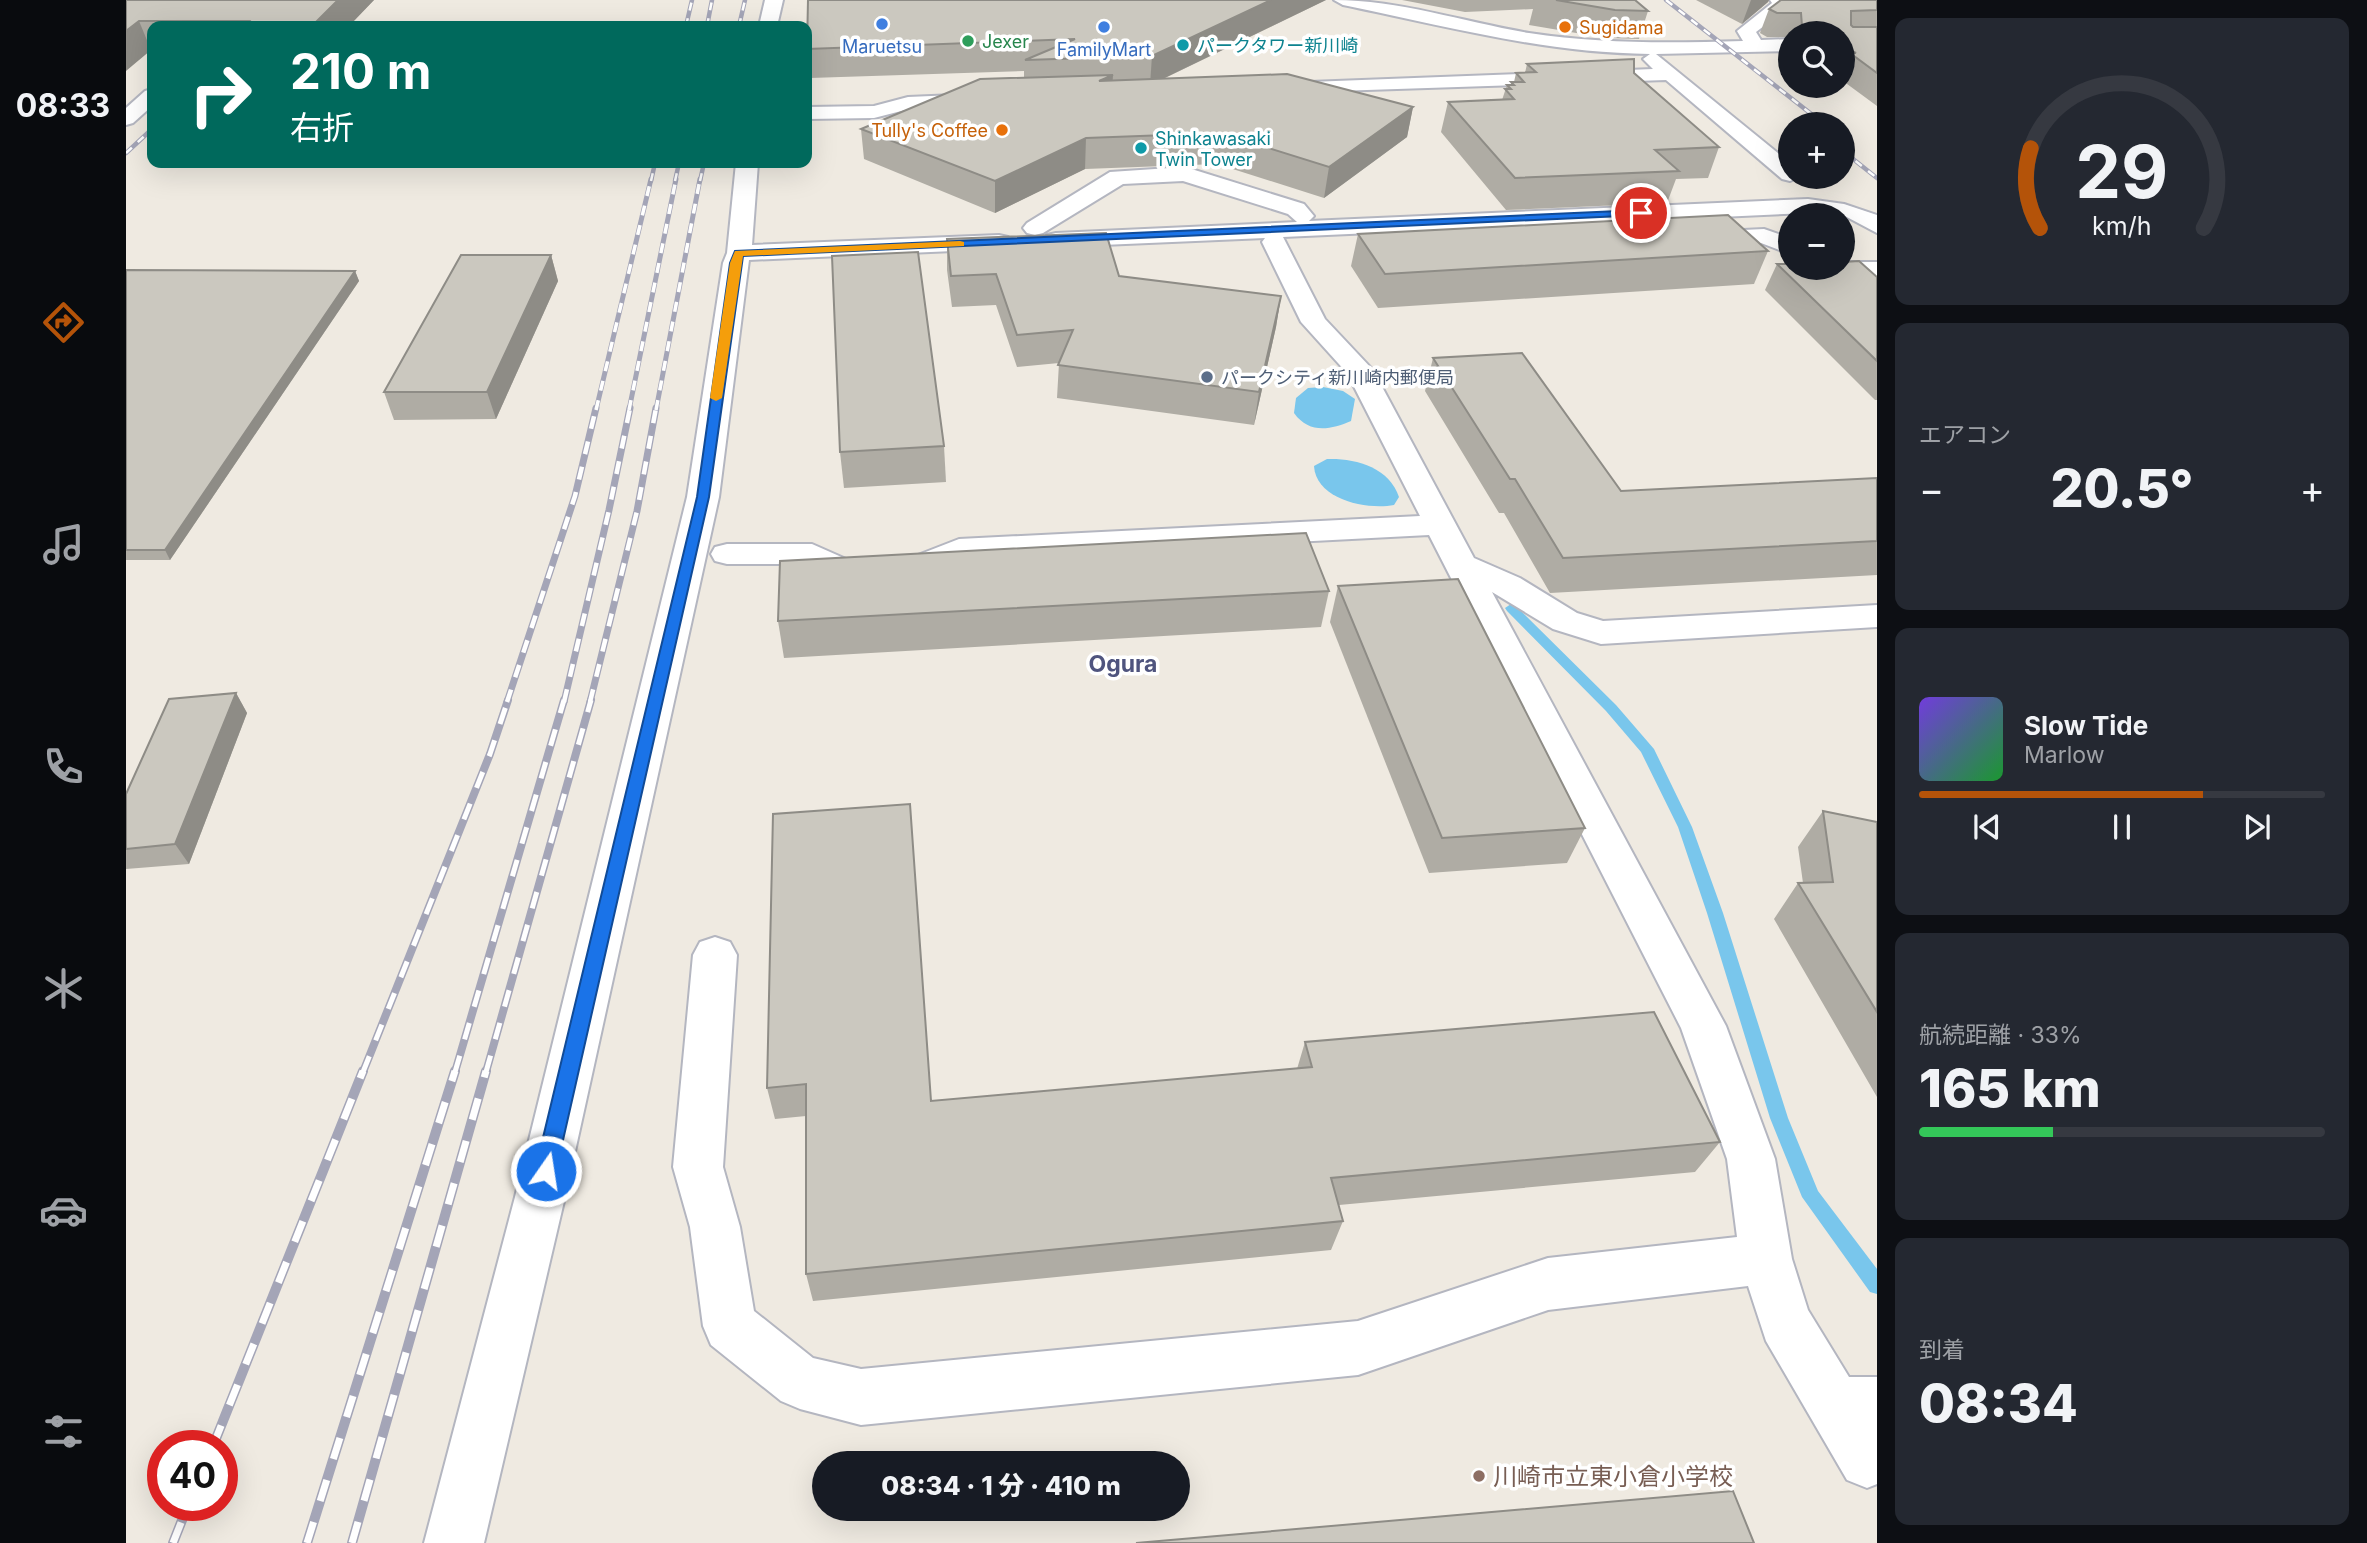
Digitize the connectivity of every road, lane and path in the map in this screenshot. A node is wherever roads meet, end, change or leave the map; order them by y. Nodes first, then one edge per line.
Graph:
1 (774, 0) edge
2 (1343, 0) edge
3 (1779, 0) edge
4 (769, 21) edge
5 (1778, 45) edge
6 (1755, 46) junction
7 (1648, 56) edge
8 (1672, 74) junction
9 (1269, 89) edge
10 (147, 99) edge
11 (991, 100) edge
12 (812, 113) edge
13 (126, 118) edge
14 (1778, 163) edge
15 (747, 168) edge
16 (1808, 189) edge
17 (1812, 193) dead end
18 (1302, 216) dead end
19 (1877, 226) edge
20 (1035, 228) dead end
21 (1681, 240) edge
22 (1275, 242) dead end
23 (1778, 242) edge
24 (739, 253) junction
25 (1866, 270) edge
26 (1877, 290) edge
27 (1450, 544) junction
28 (727, 554) dead end
29 (1877, 616) edge
30 (715, 955) dead end
31 (1766, 1259) junction
32 (1855, 1404) edge
33 (1867, 1460) dead end
34 (454, 1543) edge

1 - 4 street
2 - 6 street
3 - 6 street
5 - 6 street
7 - 8 street
8 - 9 street
8 - 14 street
10 - 13 street
11 - 12 street
15 - 24 street
16 - 17 street
18 - 20 street
19 - 24 street
21 - 23 street
22 - 27 street
24 - 34 street
25 - 26 street
27 - 28 street
27 - 29 street
27 - 31 street
30 - 31 street
31 - 32 street
32 - 33 street

